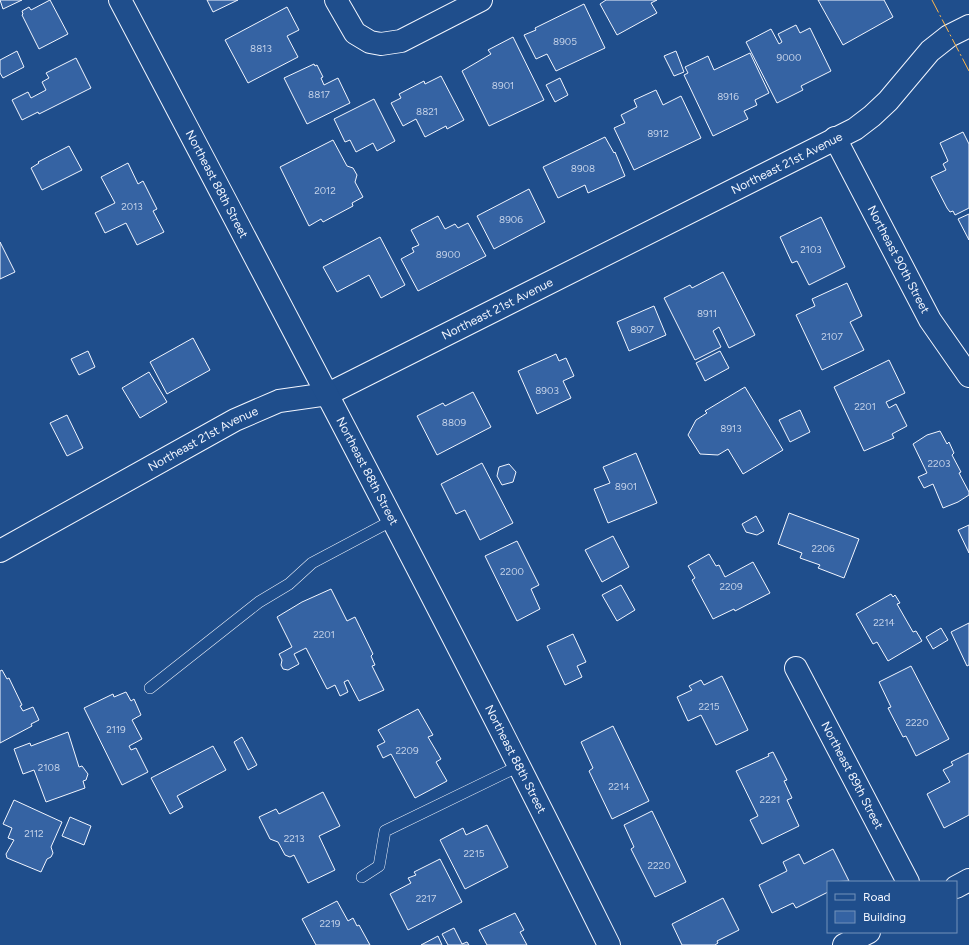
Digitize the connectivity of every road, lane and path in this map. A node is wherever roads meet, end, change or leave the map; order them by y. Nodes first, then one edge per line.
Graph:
1 (120, 0) edge
2 (336, 0) edge
3 (481, 0) edge
4 (969, 26) edge
5 (835, 138) junction
6 (969, 376) edge
7 (328, 394) junction
8 (393, 520) junction
9 (0, 551) edge
10 (796, 668) dead end
11 (150, 688) dead end
12 (519, 766) junction
13 (362, 877) dead end
14 (969, 880) edge
15 (907, 881) edge
16 (957, 886) edge
17 (867, 933) edge
18 (609, 945) edge
19 (844, 945) edge

1 - 7 street, Northeast 88th Street
2 - 3 street
4 - 5 street, Northeast 21st Avenue
5 - 6 street, Northeast 90th Street
5 - 7 street, Northeast 21st Avenue
7 - 8 street, Northeast 88th Street
7 - 9 street, Northeast 21st Avenue
8 - 11 lane
8 - 12 street, Northeast 88th Street
10 - 15 street, Northeast 89th Street
12 - 13 lane
12 - 18 street, Northeast 88th Street
14 - 16 street
17 - 19 street

